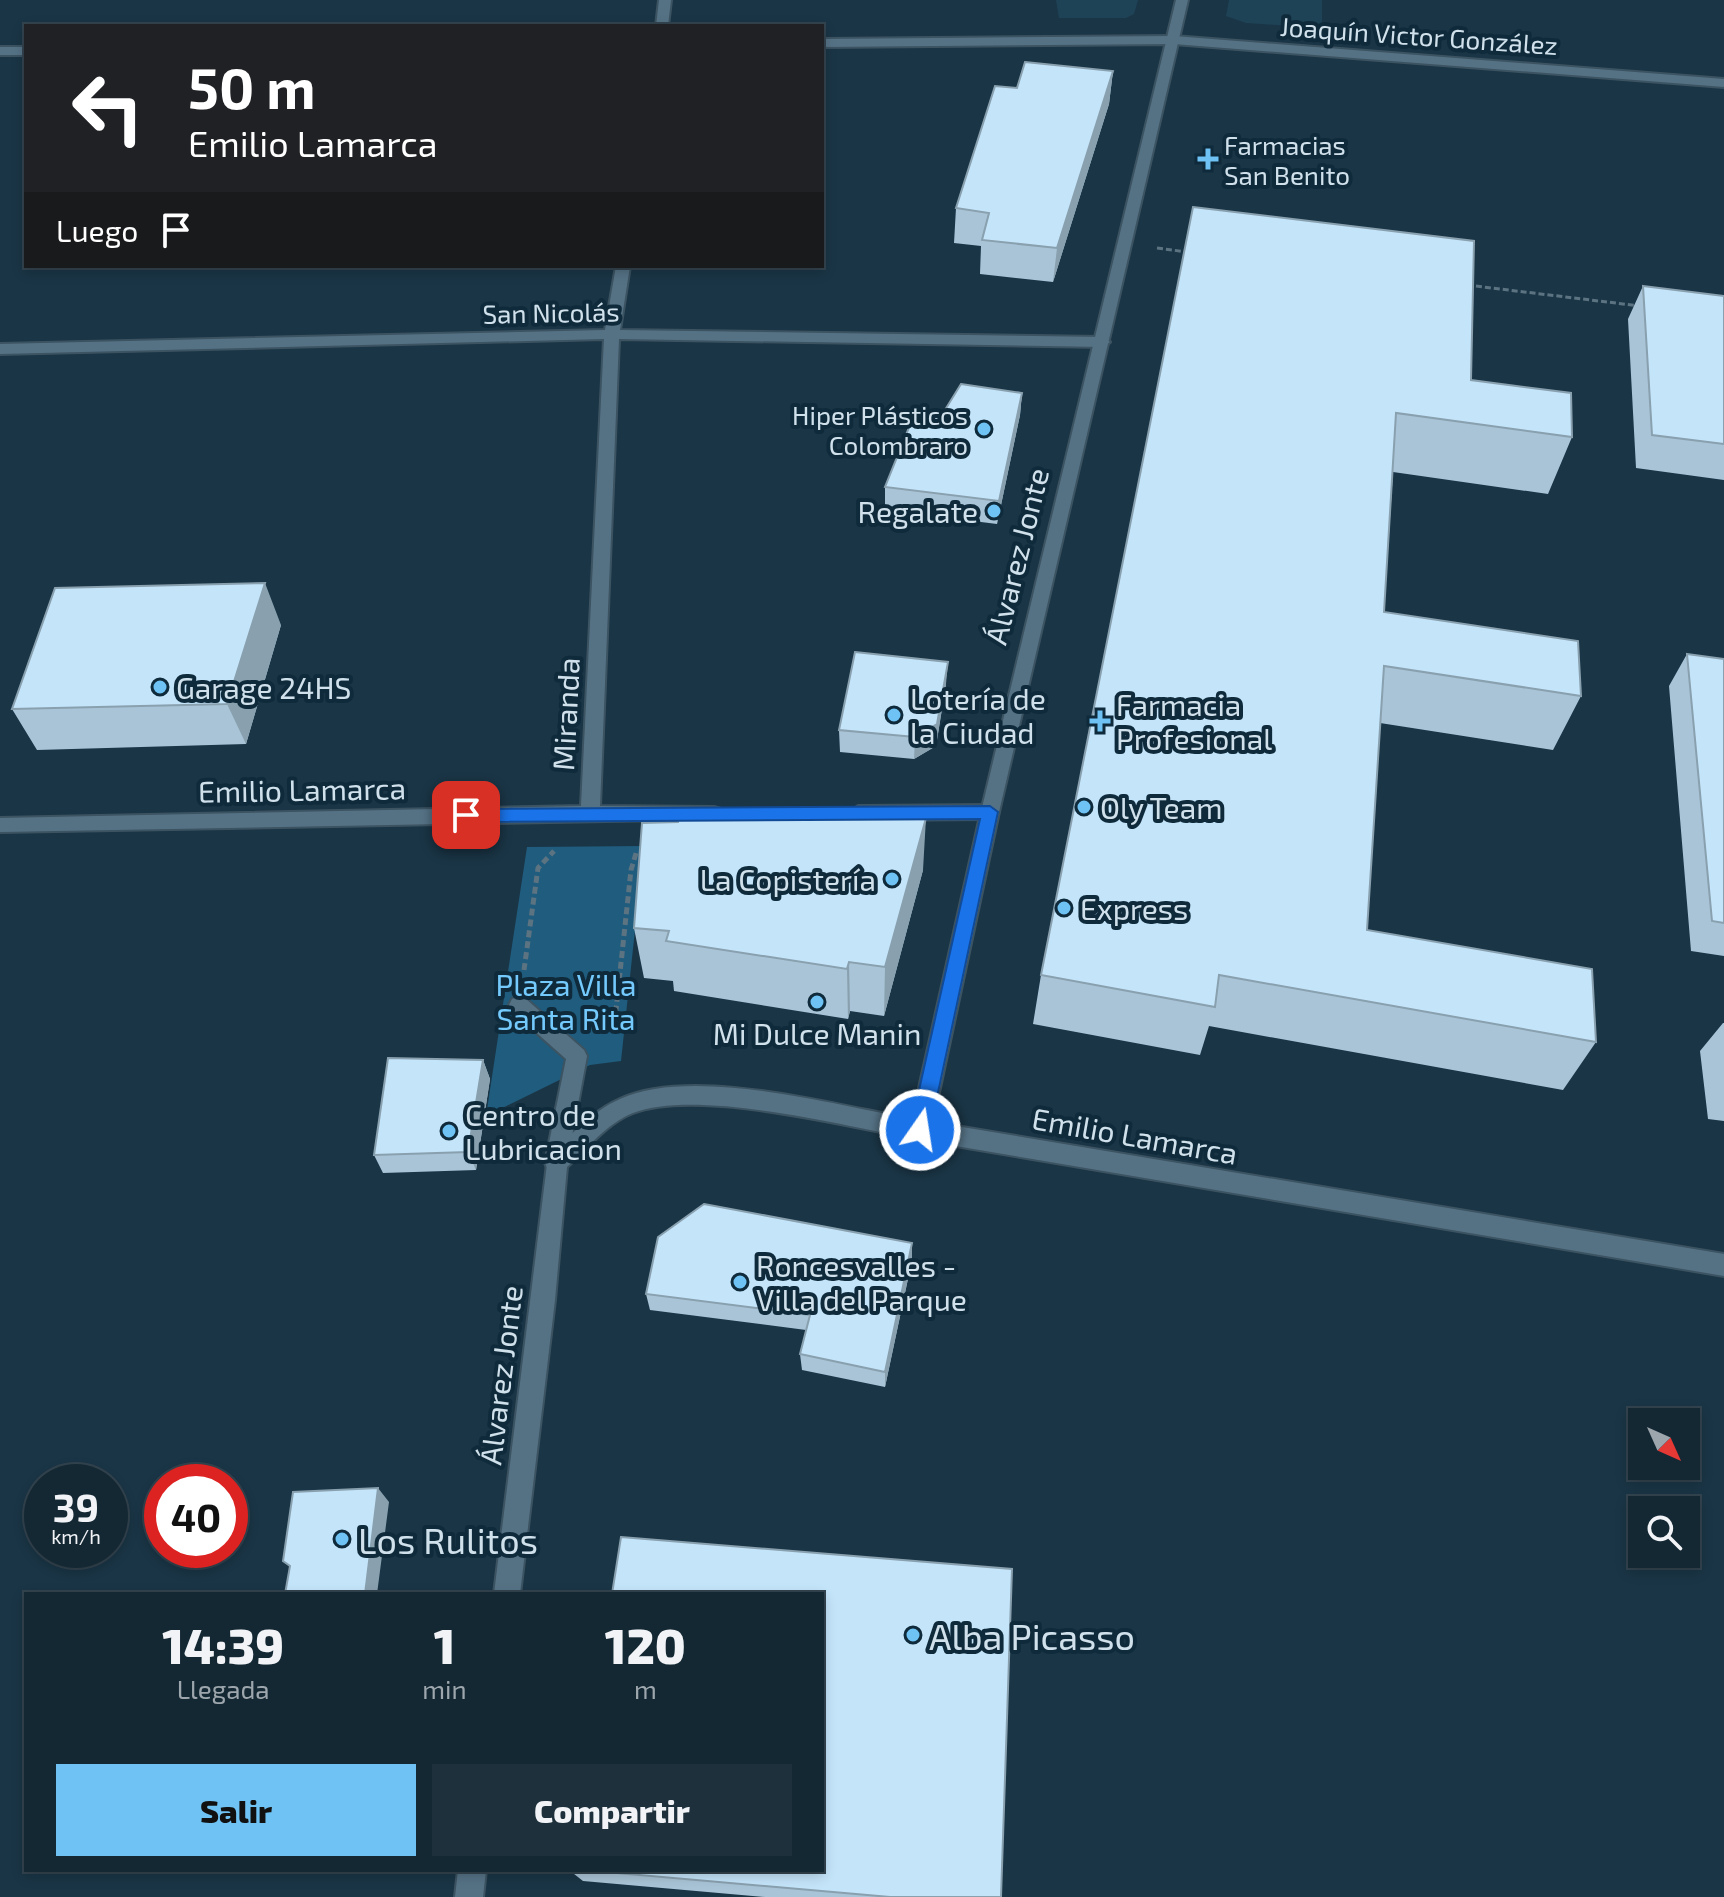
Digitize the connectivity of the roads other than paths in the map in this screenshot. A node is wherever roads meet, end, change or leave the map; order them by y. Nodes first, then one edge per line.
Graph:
1 (665, 0) edge
2 (1182, 0) edge
3 (662, 24) edge
4 (1174, 40) junction
5 (824, 43) edge
6 (0, 51) edge
7 (24, 51) edge
8 (1724, 83) edge
9 (623, 268) edge
10 (612, 334) junction
11 (1103, 342) junction
12 (0, 349) edge
13 (990, 812) junction
14 (590, 813) junction
15 (741, 813) edge
16 (834, 813) edge
17 (0, 825) edge
18 (519, 1005) road end
19 (920, 1130) junction
20 (556, 1163) junction
21 (1724, 1265) edge
22 (507, 1592) edge
23 (472, 1872) edge
24 (469, 1897) edge

1 - 3 street
2 - 4 street, Álvarez Jonte
4 - 5 street, Joaquín Victor González
4 - 8 street, Joaquín Victor González
4 - 11 street, Álvarez Jonte
6 - 7 street
9 - 10 street, Miranda
10 - 11 street, San Nicolás
10 - 12 street, San Nicolás
10 - 14 street, Miranda
11 - 13 street, Álvarez Jonte
13 - 16 street
13 - 19 street, Álvarez Jonte
14 - 15 street, Emilio Lamarca
14 - 17 street, Emilio Lamarca
18 - 20 street
19 - 20 street, Emilio Lamarca
19 - 21 street, Emilio Lamarca
20 - 22 street, Álvarez Jonte
23 - 24 street

